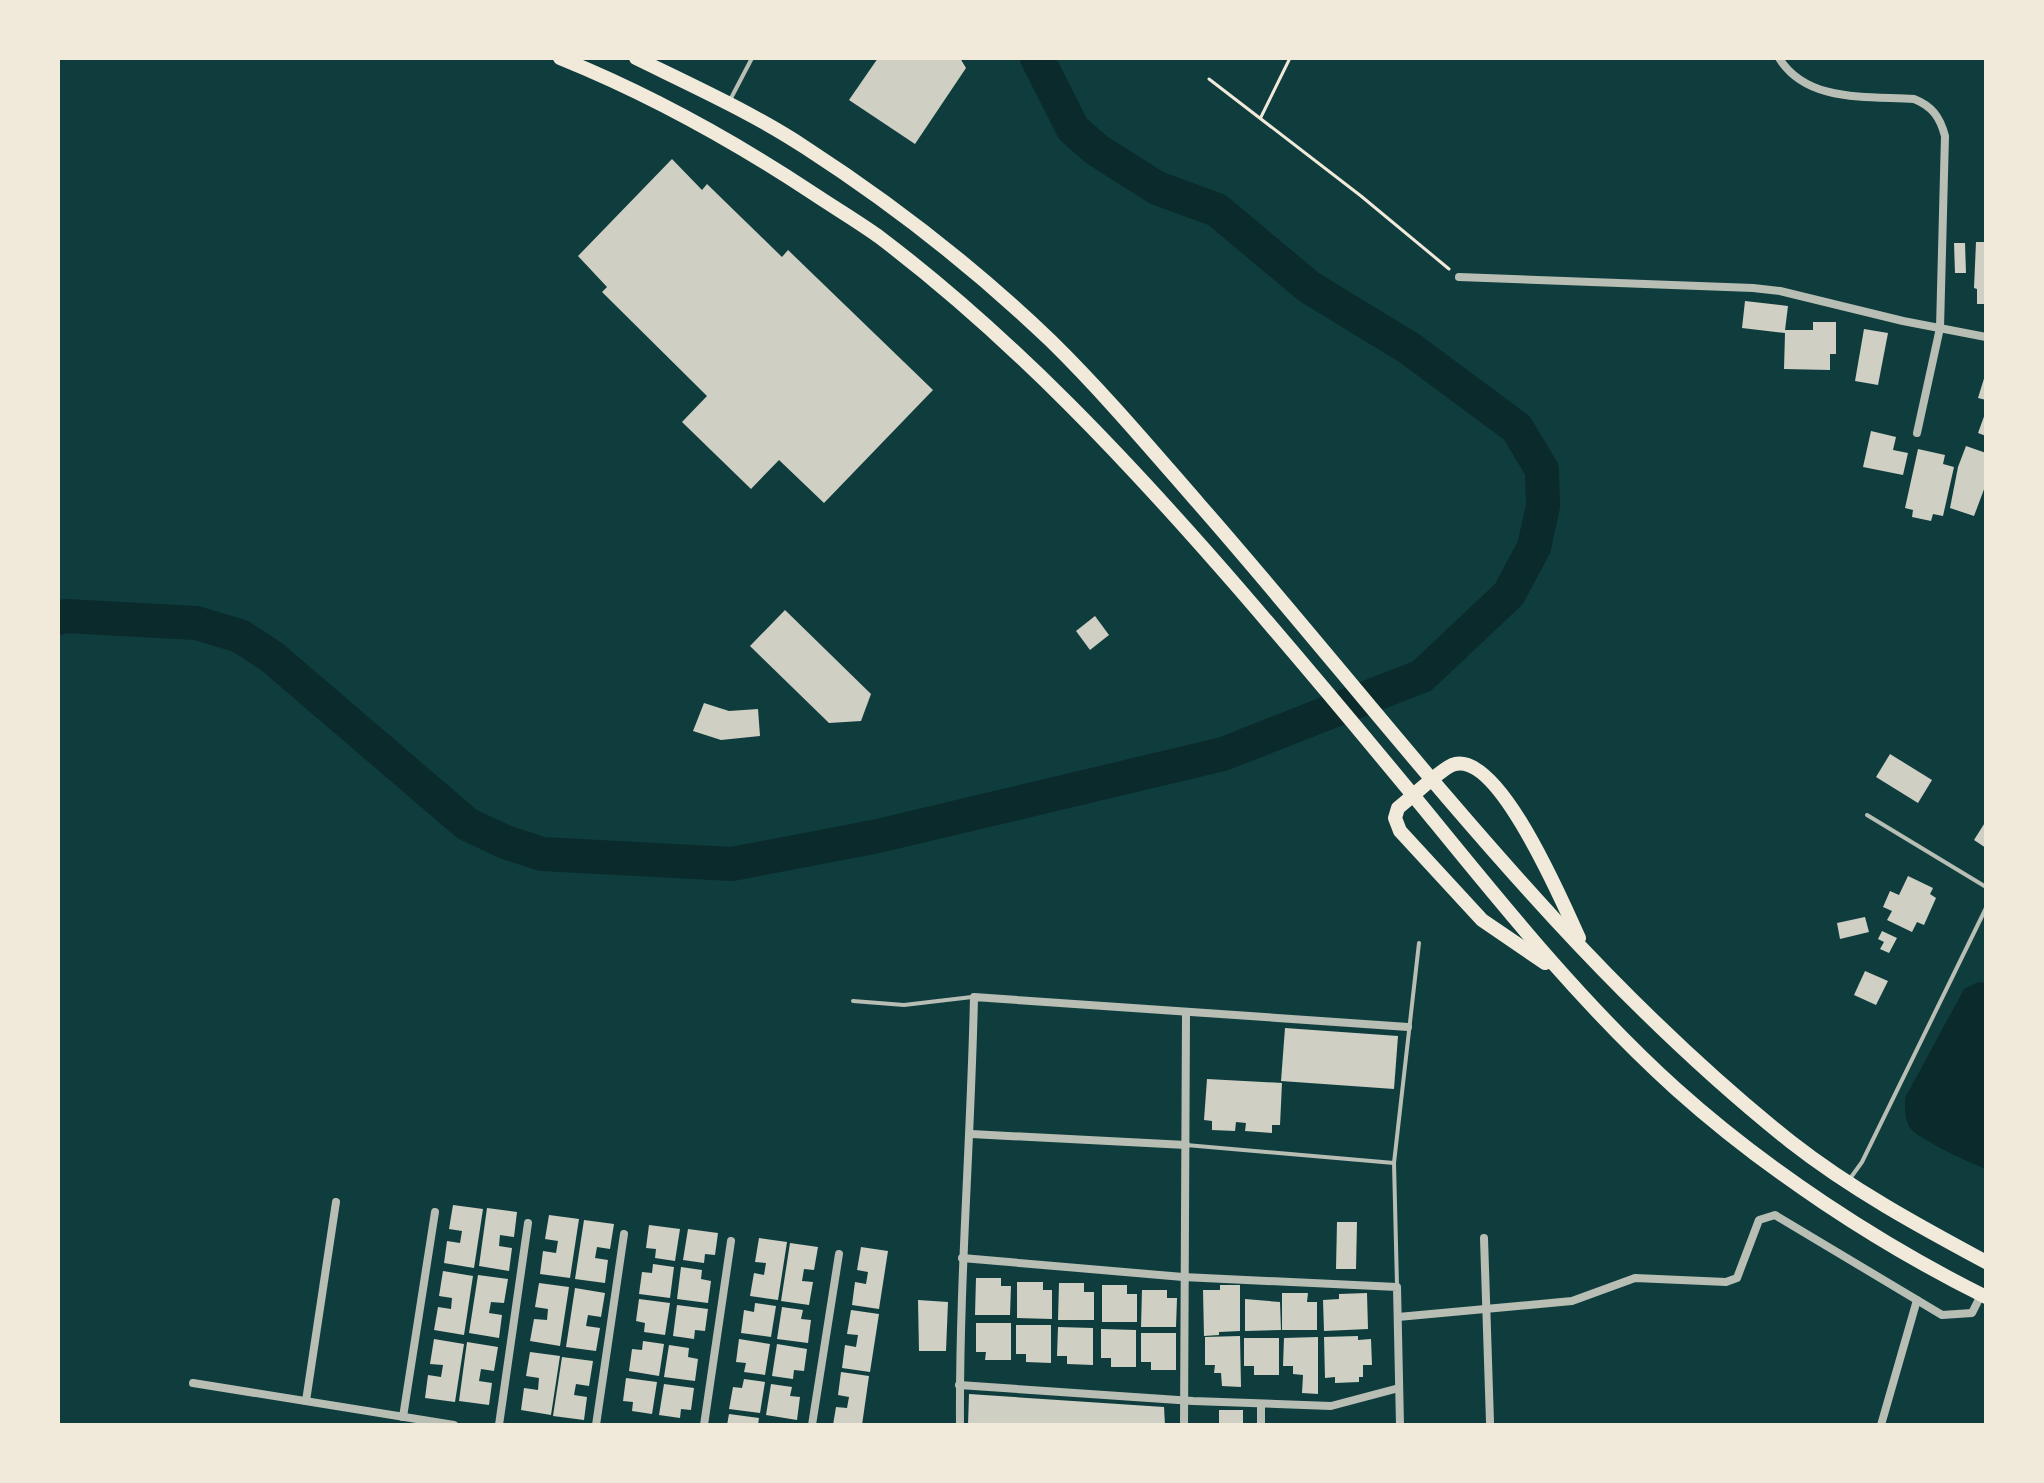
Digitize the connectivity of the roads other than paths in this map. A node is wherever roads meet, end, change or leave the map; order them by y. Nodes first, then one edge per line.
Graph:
1 (560, 58) edge
2 (636, 58) edge
3 (752, 58) edge
4 (1779, 58) edge
5 (728, 104) junction
6 (1459, 277) road end
7 (1940, 328) junction
8 (1986, 337) edge
9 (1917, 433) dead end
10 (1867, 815) dead end
11 (1986, 887) edge
12 (1986, 908) edge
13 (1419, 943) dead end
14 (1585, 951) junction
15 (1562, 974) junction
16 (974, 997) junction
17 (853, 1001) dead end
18 (1186, 1013) junction
19 (1408, 1027) junction
20 (971, 1134) junction
21 (1186, 1145) junction
22 (1394, 1163) junction
23 (1847, 1182) junction
24 (336, 1202) dead end
25 (435, 1212) dead end
26 (528, 1223) dead end
27 (624, 1234) dead end
28 (1484, 1238) dead end
29 (731, 1241) dead end
30 (839, 1254) dead end
31 (962, 1258) junction
32 (1986, 1262) edge
33 (1183, 1277) junction
34 (1397, 1287) junction
35 (1984, 1296) edge
36 (1917, 1300) junction
37 (1486, 1308) junction
38 (1398, 1317) junction
39 (193, 1383) dead end
40 (959, 1385) junction
41 (1399, 1388) junction
42 (1184, 1400) junction
43 (306, 1401) junction
44 (1261, 1404) junction
45 (403, 1417) junction
46 (1490, 1422) dead end
47 (454, 1425) edge
48 (499, 1425) edge
49 (596, 1425) edge
50 (704, 1425) edge
51 (812, 1425) edge
52 (960, 1425) edge
53 (1184, 1425) edge
54 (1261, 1425) edge
55 (1400, 1425) edge
56 (1881, 1425) edge

1 - 15 main road
2 - 5 main road
3 - 5 lane
4 - 7 street
5 - 14 main road
6 - 7 street
7 - 8 street
7 - 9 street
10 - 11 lane
12 - 23 lane
13 - 19 lane
14 - 15 main road
14 - 23 main road
15 - 35 main road
16 - 17 lane
16 - 18 street
16 - 20 street
18 - 19 street
18 - 21 street
19 - 22 lane
20 - 21 street
20 - 31 street
21 - 22 lane
21 - 33 street
22 - 34 lane
23 - 32 main road
24 - 43 street
25 - 45 street
26 - 48 street
27 - 49 street
28 - 37 street
29 - 50 street
30 - 51 street
31 - 33 street
31 - 40 street
33 - 34 street
33 - 42 street
34 - 38 street
35 - 36 street
36 - 37 street
36 - 56 street
37 - 38 street
37 - 46 street
38 - 41 street
39 - 43 street
40 - 42 street
40 - 52 street
41 - 44 street
41 - 55 street
42 - 44 street
42 - 53 street
43 - 45 street
44 - 54 street
45 - 47 street

